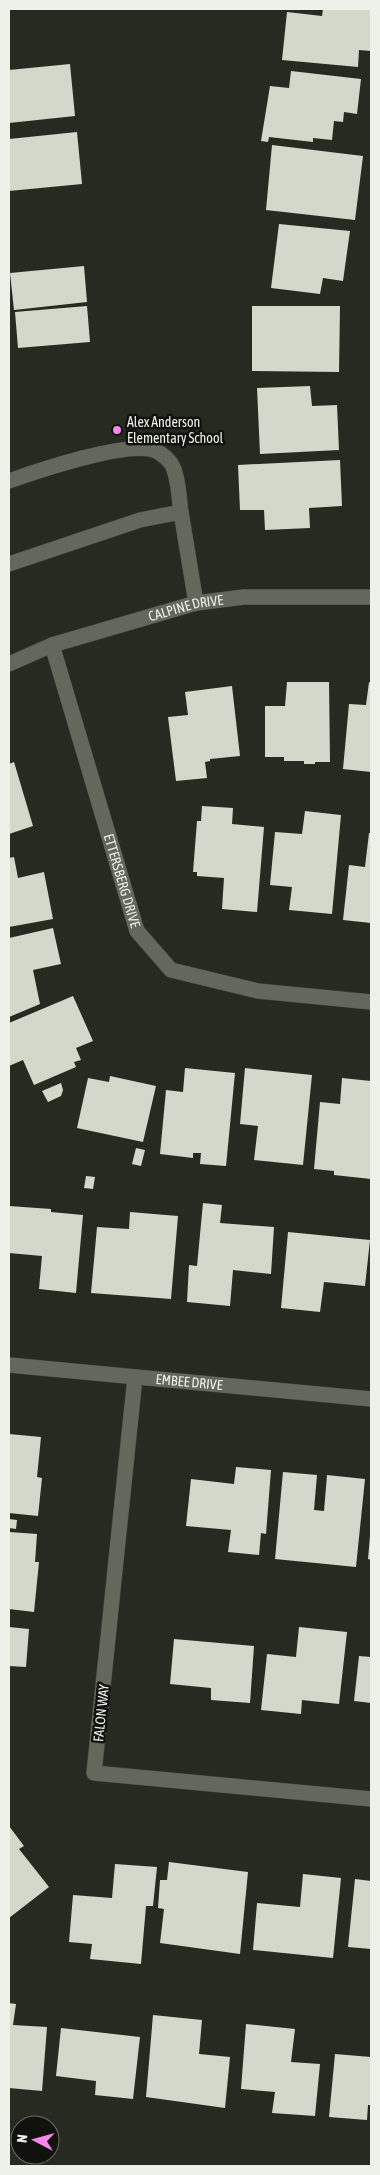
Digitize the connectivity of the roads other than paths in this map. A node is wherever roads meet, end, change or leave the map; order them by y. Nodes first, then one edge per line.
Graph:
1 (9, 481) edge
2 (181, 512) junction
3 (9, 564) edge
4 (371, 597) edge
5 (196, 603) junction
6 (52, 645) junction
7 (9, 664) edge
8 (371, 1002) edge
9 (9, 1365) edge
10 (135, 1377) junction
11 (371, 1399) edge
12 (371, 1799) edge

1 - 2 street
2 - 3 street
2 - 5 street
4 - 5 street, CALPINE DRIVE
5 - 6 street, CALPINE DRIVE
6 - 7 street, CALPINE DRIVE
6 - 8 street, ETTERSBERG DRIVE
9 - 10 street, EMBEE DRIVE
10 - 11 street, EMBEE DRIVE
10 - 12 street, FALON WAY

